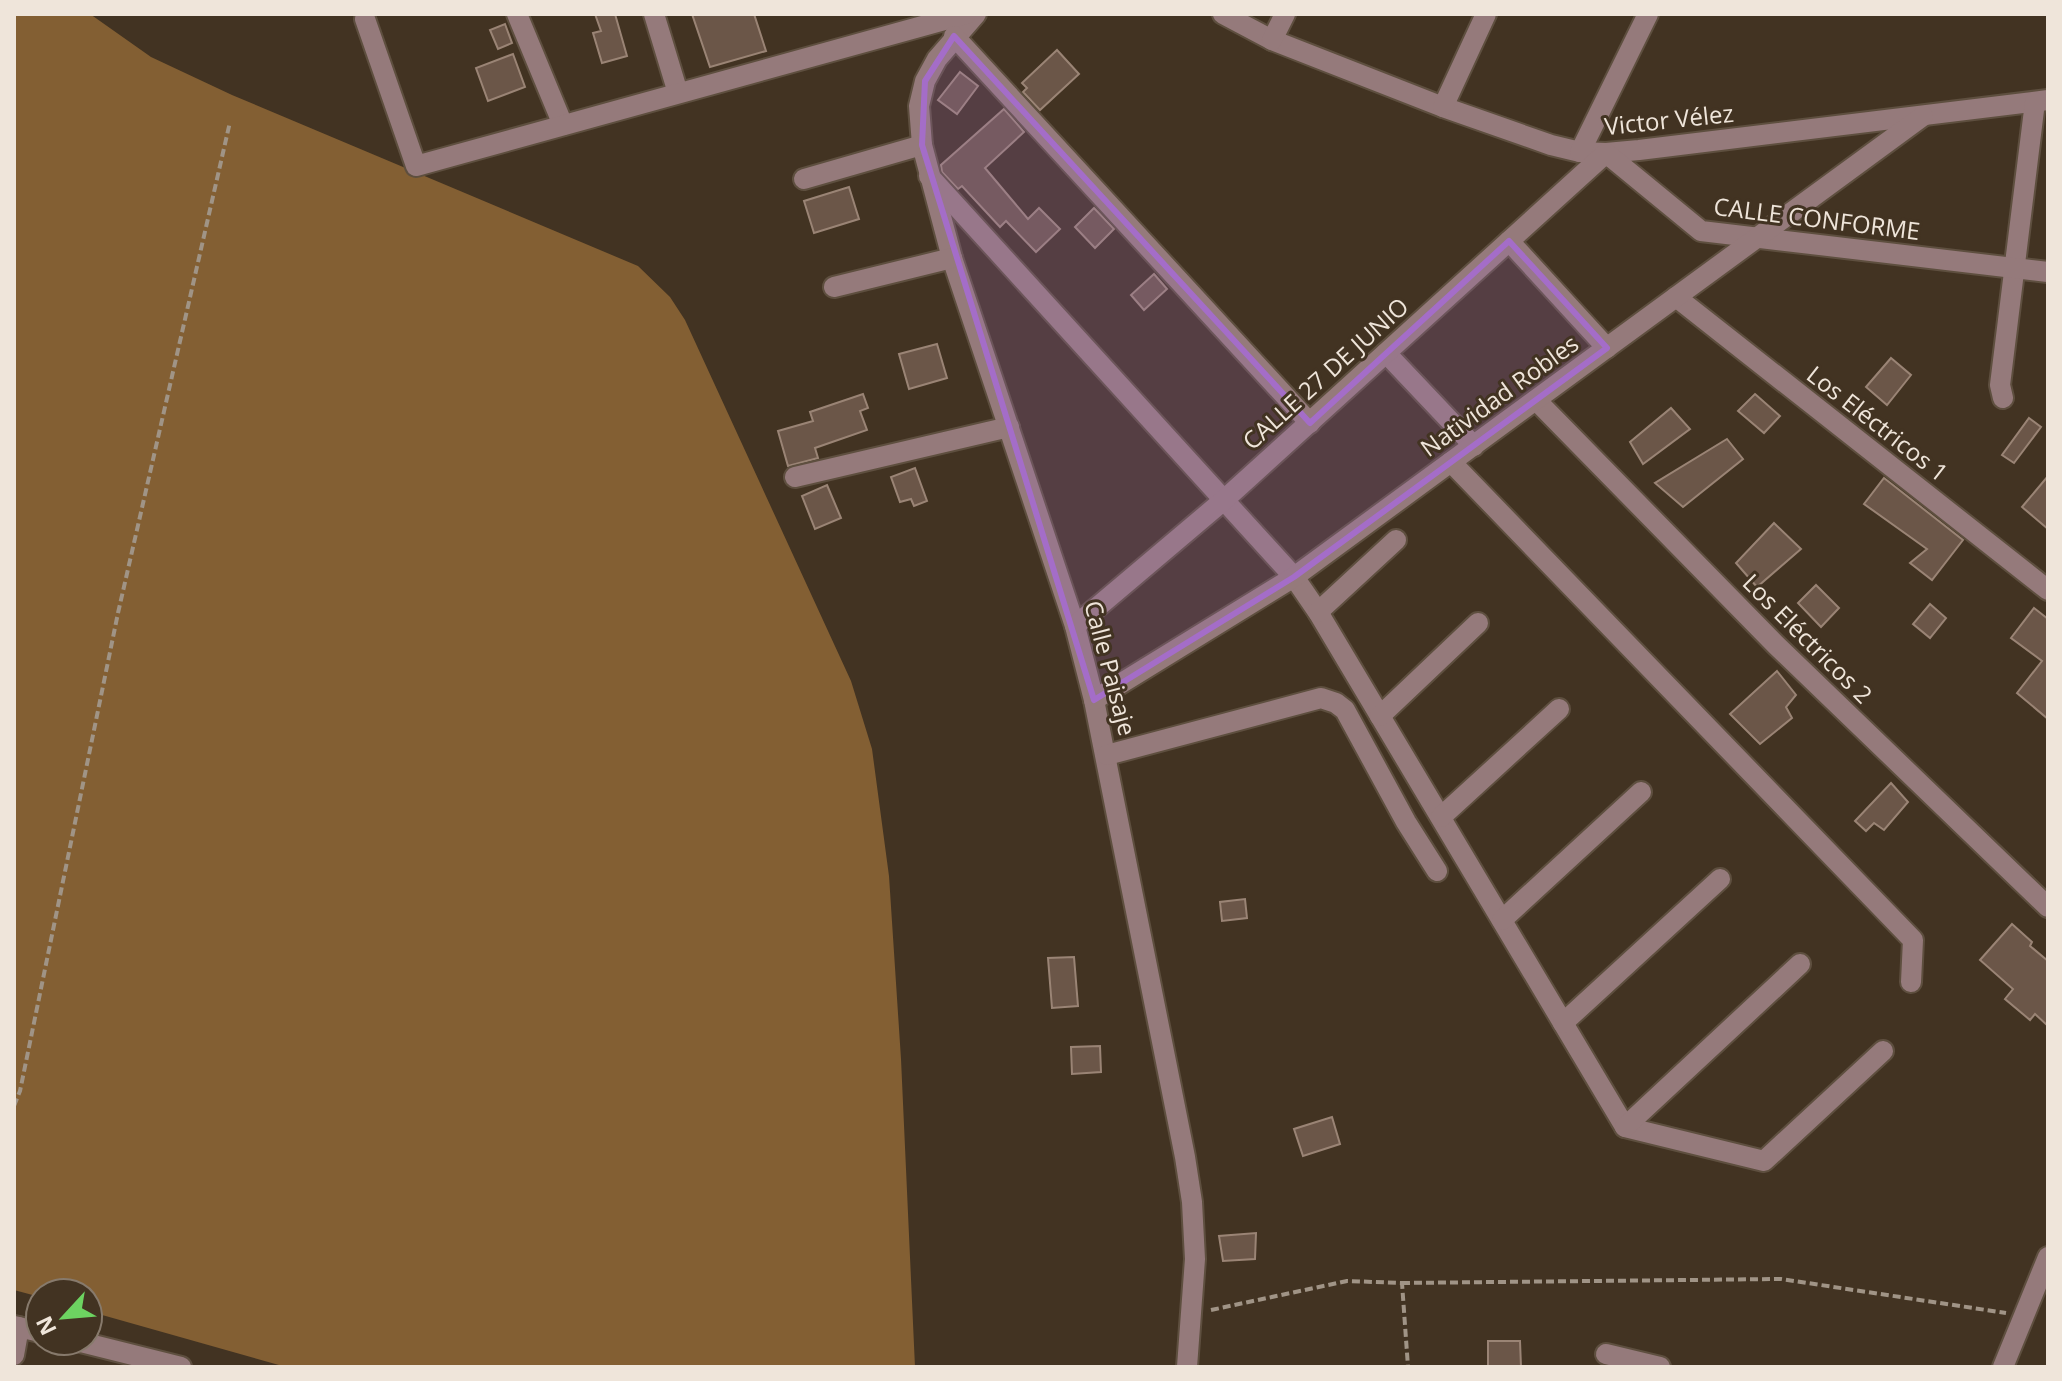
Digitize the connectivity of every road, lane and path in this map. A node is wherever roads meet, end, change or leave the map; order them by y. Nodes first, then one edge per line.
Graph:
1 (517, 14) edge
2 (654, 14) edge
3 (966, 14) edge
4 (976, 14) edge
5 (1223, 14) edge
6 (1285, 14) edge
7 (1486, 14) edge
8 (1648, 14) edge
9 (365, 19) dead end
10 (954, 36) junction
11 (1272, 40) junction
12 (678, 93) junction
13 (2042, 101) edge
14 (1443, 107) junction
15 (1923, 116) junction
16 (230, 122) dead end
17 (563, 125) junction
18 (922, 145) junction
19 (1580, 152) junction
20 (1606, 153) junction
21 (929, 176) junction
22 (804, 179) dead end
23 (1757, 237) junction
24 (1509, 241) junction
25 (952, 258) junction
26 (2015, 268) junction
27 (2048, 272) edge
28 (834, 287) dead end
29 (1676, 297) junction
30 (1607, 348) junction
31 (1386, 353) junction
32 (2003, 398) dead end
33 (1536, 400) junction
34 (1310, 423) junction
35 (1009, 427) junction
36 (1474, 446) junction
37 (1451, 462) junction
38 (795, 477) dead end
39 (1224, 500) junction
40 (1396, 540) dead end
41 (1294, 577) junction
42 (2048, 590) edge
43 (1318, 612) junction
44 (1478, 623) dead end
45 (1075, 626) junction
46 (1094, 700) junction
47 (1559, 709) dead end
48 (1380, 716) junction
49 (1107, 755) junction
50 (1641, 792) dead end
51 (1441, 817) junction
52 (1437, 871) dead end
53 (1720, 879) dead end
54 (2048, 907) edge
55 (1502, 920) junction
56 (1800, 964) dead end
57 (1911, 982) dead end
58 (1563, 1023) junction
59 (1883, 1051) dead end
60 (14, 1106) edge
61 (1625, 1127) junction
62 (2048, 1257) edge
63 (1402, 1283) junction
64 (1193, 1314) junction
65 (2024, 1316) junction
66 (17, 1326) edge
67 (104, 1348) edge
68 (1606, 1354) dead end
69 (14, 1355) edge
70 (160, 1364) edge
71 (181, 1367) edge
72 (1187, 1367) edge
73 (1408, 1367) edge
74 (1660, 1367) edge
75 (2003, 1367) edge

1 - 17 street
2 - 12 street
3 - 12 street
4 - 10 street, Calle Paisaje
5 - 11 street, Victor Vélez
6 - 11 street
7 - 14 street
8 - 19 street
9 - 17 street
10 - 18 street, Calle Paisaje
10 - 34 street
11 - 14 street, Victor Vélez
12 - 17 street
13 - 15 street, Victor Vélez
13 - 26 street
14 - 19 street, Victor Vélez
15 - 20 street, Victor Vélez
15 - 23 street, Natividad Robles
16 - 60 path
18 - 21 street, Calle Paisaje
18 - 22 street
19 - 20 street, Victor Vélez
20 - 23 street, CALLE CONFORME
20 - 24 street, CALLE 27 DE JUNIO
21 - 25 street, Calle Paisaje
21 - 39 street
23 - 26 street, CALLE CONFORME
23 - 29 street, Natividad Robles
24 - 30 street
24 - 31 street, CALLE 27 DE JUNIO
25 - 28 street
25 - 35 street, Calle Paisaje
26 - 27 street, CALLE CONFORME
26 - 32 street
29 - 30 street, Natividad Robles
29 - 42 street, Los Eléctricos 1
30 - 33 street, Natividad Robles
31 - 34 street, CALLE 27 DE JUNIO
31 - 36 street
33 - 36 street, Natividad Robles
33 - 54 street, Los Eléctricos 2
34 - 39 street, CALLE 27 DE JUNIO
35 - 38 street
35 - 45 street, Calle Paisaje
36 - 37 street, Natividad Robles
37 - 41 street, Natividad Robles
37 - 57 street
39 - 41 street
39 - 45 street, CALLE 27 DE JUNIO
40 - 43 street
41 - 43 street
41 - 46 street, Natividad Robles
43 - 48 street
44 - 48 street
45 - 46 street, Calle Paisaje
46 - 49 street, Calle Paisaje
47 - 51 street
48 - 51 street
49 - 52 street
49 - 64 street, Calle Paisaje
50 - 55 street
51 - 55 street
53 - 58 street
55 - 58 street
56 - 61 street
58 - 61 street
59 - 61 street
62 - 65 street
63 - 64 path
63 - 65 path
63 - 73 path
64 - 72 street, Calle Paisaje
65 - 75 street
66 - 69 street
67 - 70 street
68 - 74 street
70 - 71 street

